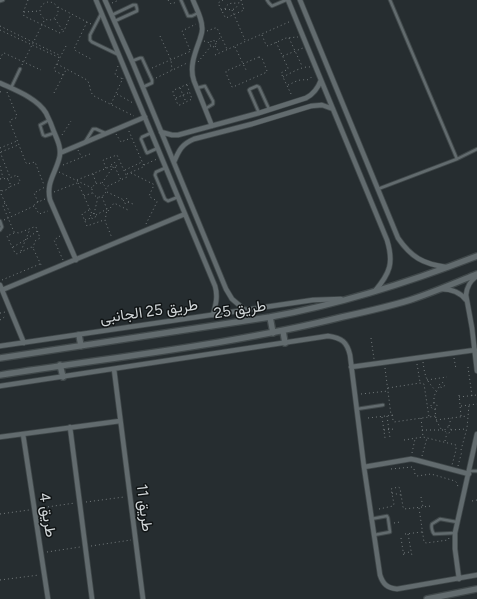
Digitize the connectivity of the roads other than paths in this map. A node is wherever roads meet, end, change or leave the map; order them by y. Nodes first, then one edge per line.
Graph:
1 (96, 0) edge
2 (181, 0) edge
3 (193, 0) edge
4 (267, 0) edge
5 (287, 0) edge
6 (300, 0) edge
7 (390, 0) edge
8 (106, 3) edge
9 (198, 13) junction
10 (102, 14) junction
11 (111, 15) junction
12 (114, 21) junction
13 (316, 40) junction
14 (306, 45) junction
15 (119, 55) junction
16 (132, 61) junction
17 (20, 69) road end
18 (321, 80) junction
19 (0, 83) edge
20 (143, 87) junction
21 (11, 88) junction
22 (197, 88) junction
23 (333, 108) junction
24 (205, 109) junction
25 (269, 110) junction
26 (259, 113) junction
27 (145, 117) junction
28 (49, 120) junction
29 (212, 126) junction
30 (161, 132) junction
31 (54, 133) junction
32 (152, 133) junction
33 (106, 134) junction
34 (85, 142) junction
35 (158, 148) junction
36 (477, 149) edge
37 (60, 153) junction
38 (457, 159) junction
39 (174, 162) junction
40 (166, 167) junction
41 (378, 189) junction
42 (178, 197) junction
43 (186, 214) junction
44 (0, 221) edge
45 (0, 230) edge
46 (477, 252) edge
47 (477, 256) edge
48 (468, 259) junction
49 (76, 260) junction
50 (446, 267) junction
51 (477, 275) edge
52 (0, 285) edge
53 (2, 290) junction
54 (437, 290) junction
55 (374, 292) junction
56 (349, 300) junction
57 (467, 302) junction
58 (245, 310) junction
59 (213, 315) junction
60 (270, 317) junction
61 (283, 331) junction
62 (273, 333) junction
63 (79, 335) junction
64 (24, 343) junction
65 (285, 343) junction
66 (0, 346) edge
67 (80, 346) junction
68 (475, 350) junction
69 (0, 358) edge
70 (60, 365) junction
71 (351, 367) junction
72 (114, 369) junction
73 (477, 371) edge
74 (0, 375) edge
75 (62, 377) junction
76 (0, 386) edge
77 (383, 405) dead end
78 (356, 409) junction
79 (120, 421) junction
80 (70, 428) junction
81 (23, 434) junction
82 (477, 434) edge
83 (0, 437) edge
84 (471, 461) junction
85 (477, 462) edge
86 (364, 467) junction
87 (477, 471) edge
88 (469, 473) junction
89 (371, 519) junction
90 (457, 522) junction
91 (455, 532) junction
92 (374, 535) junction
93 (477, 575) edge
94 (459, 579) junction
95 (477, 589) edge
96 (48, 599) edge
97 (92, 599) edge
98 (143, 599) edge
99 (427, 599) edge

1 - 10 street
2 - 9 lane
3 - 9 street
4 - 5 lane
5 - 14 street
6 - 13 street
7 - 38 lane
8 - 11 street
9 - 22 street
10 - 15 street
10 - 15 lane
11 - 12 street
11 - 12 lane
12 - 16 street
13 - 14 street
13 - 41 street
14 - 18 street
15 - 27 street
16 - 20 street
16 - 20 lane
17 - 21 lane
18 - 23 street
18 - 25 street
19 - 21 street
20 - 30 street
21 - 28 street
22 - 24 street
22 - 24 lane
23 - 39 street
23 - 55 street
24 - 29 street
25 - 26 street
25 - 26 lane
26 - 29 street
27 - 32 street
27 - 33 street
28 - 31 street
28 - 31 lane
29 - 30 street
30 - 39 street
31 - 37 street
32 - 35 street
32 - 35 lane
33 - 34 street
33 - 34 lane
34 - 37 street
35 - 40 street
36 - 38 lane
37 - 49 street
38 - 41 lane
39 - 58 street
40 - 42 street
40 - 42 lane
41 - 50 street
42 - 43 street
43 - 49 street
43 - 59 street
44 - 45 lane
46 - 48 street
47 - 48 street, طريق 25
48 - 50 street, طريق 25
49 - 53 street
50 - 55 street, طريق 25
51 - 54 street, طريق 25
51 - 57 street
52 - 53 street
53 - 64 street
54 - 57 street
54 - 61 street, طريق 25
55 - 56 street, طريق 25
56 - 58 street, طريق 25 الجانبى
56 - 60 street, طريق 25
57 - 68 street
58 - 59 street, طريق 25 الجانبى
59 - 63 street, طريق 25 الجانبى
60 - 62 street
60 - 67 street, طريق 25
61 - 62 street, طريق 25
61 - 65 street
62 - 70 street, طريق 25
63 - 64 street, طريق 25 الجانبى
63 - 67 street
64 - 66 street, طريق 25 الجانبى
65 - 71 street
65 - 72 street
67 - 69 street, طريق 25
68 - 71 street
68 - 73 street
70 - 74 street, طريق 25
70 - 75 street
71 - 78 street
72 - 75 street
72 - 79 street, طريق 11
75 - 76 street
77 - 78 lane
78 - 86 street
79 - 80 street
79 - 98 street, طريق 11
80 - 81 street
80 - 97 street
81 - 83 street
81 - 96 street, طريق 4
82 - 84 street
84 - 85 lane
84 - 88 street
86 - 88 street
86 - 89 street
87 - 88 lane
88 - 90 street
89 - 92 street
89 - 92 lane
90 - 91 street
90 - 91 lane
91 - 94 street
92 - 94 street
93 - 94 street
95 - 99 street

